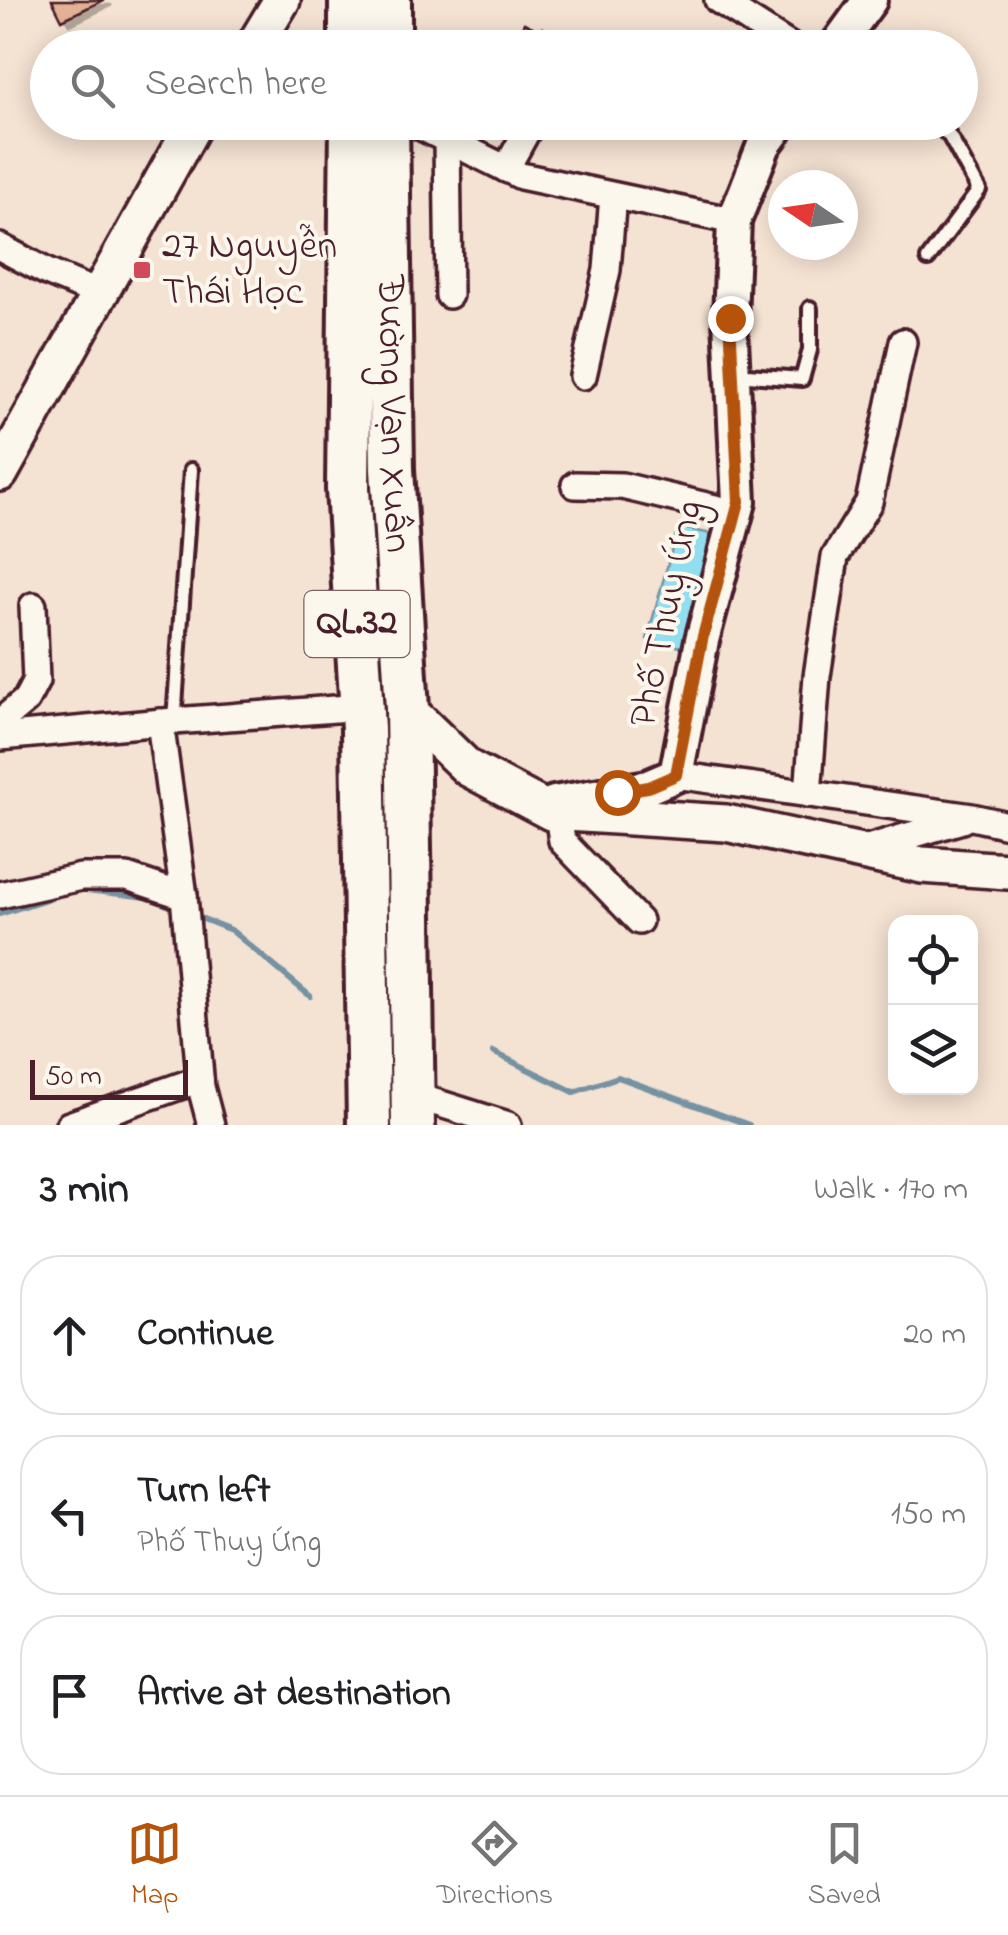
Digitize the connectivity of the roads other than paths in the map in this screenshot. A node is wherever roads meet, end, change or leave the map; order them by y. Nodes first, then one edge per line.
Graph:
1 (261, 0) edge
2 (282, 0) edge
3 (351, 0) edge
4 (389, 0) edge
5 (718, 0) edge
6 (870, 0) edge
7 (245, 30) edge
8 (264, 30) edge
9 (351, 30) edge
10 (389, 30) edge
11 (765, 30) edge
12 (852, 30) edge
13 (185, 140) edge
14 (352, 140) edge
15 (387, 140) edge
16 (446, 140) joint
17 (522, 140) edge
18 (768, 140) edge
19 (952, 140) edge
20 (506, 169) junction
21 (613, 196) junction
22 (734, 221) junction
23 (0, 246) edge
24 (928, 258) dead end
25 (99, 294) junction
26 (449, 295) dead end
27 (810, 308) dead end
28 (903, 342) dead end
29 (732, 374) junction
30 (583, 376) dead end
31 (190, 470) dead end
32 (0, 473) edge
33 (574, 486) dead end
34 (736, 513) junction
35 (33, 606) dead end
36 (362, 707) junction
37 (407, 709) junction
38 (0, 722) edge
39 (167, 722) junction
40 (0, 737) edge
41 (676, 775) junction
42 (808, 794) junction
43 (555, 813) junction
44 (972, 817) junction
45 (1008, 825) edge
46 (856, 851) junction
47 (1008, 871) edge
48 (0, 895) edge
49 (184, 896) junction
50 (639, 921) dead end
51 (200, 1079) junction
52 (412, 1110) edge
53 (474, 1120) edge
54 (69, 1125) edge
55 (211, 1125) edge
56 (369, 1125) edge
57 (508, 1125) edge

1 - 7 main road
2 - 8 main road
3 - 9 highway
4 - 10 highway
5 - 11 street
6 - 12 street
13 - 25 main road
14 - 36 highway, Đường Vạn Xuân / QL.32
15 - 37 highway, Đường Vạn Xuân / QL.32
16 - 20 street
16 - 26 street
17 - 20 street
18 - 22 street, Phố Thuỵ Ứng
19 - 24 lane
20 - 21 street
21 - 22 street
21 - 30 street
22 - 29 street, Phố Thuỵ Ứng
23 - 25 street
25 - 32 main road
27 - 29 lane
28 - 42 street
29 - 34 street, Phố Thuỵ Ứng
31 - 39 lane
33 - 34 street
34 - 41 street, Phố Thuỵ Ứng
35 - 38 street
36 - 39 street
36 - 56 highway, Đường Vạn Xuân / QL.32
37 - 43 main road
37 - 52 highway, Đường Vạn Xuân / QL.32
39 - 40 street
39 - 49 street
41 - 42 street
41 - 43 street
42 - 44 street
43 - 46 main road
43 - 50 street
44 - 45 street
44 - 46 street
46 - 47 main road
48 - 49 street
49 - 51 street
51 - 54 street
51 - 55 street
52 - 53 street
53 - 57 street

